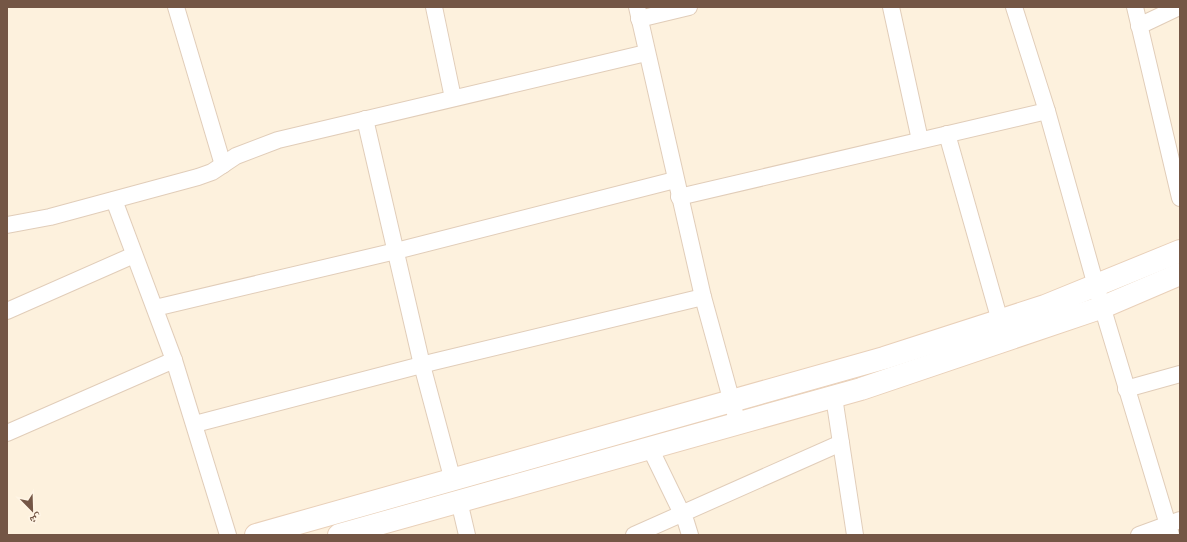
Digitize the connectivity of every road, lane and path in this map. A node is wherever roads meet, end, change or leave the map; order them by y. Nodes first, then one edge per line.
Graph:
1 (176, 7) edge
2 (434, 7) edge
3 (689, 7) edge
4 (1014, 7) edge
5 (1134, 7) edge
6 (1179, 7) edge
7 (896, 8) edge
8 (638, 13) edge
9 (1139, 26) junction
10 (646, 53) junction
11 (453, 98) junction
12 (1047, 111) junction
13 (365, 119) junction
14 (947, 134) junction
15 (920, 140) junction
16 (1173, 144) edge
17 (223, 165) junction
18 (675, 180) junction
19 (679, 197) junction
20 (1180, 198) edge
21 (114, 200) junction
22 (7, 225) edge
23 (396, 251) junction
24 (1180, 251) edge
25 (134, 255) junction
26 (1180, 274) edge
27 (1096, 286) junction
28 (703, 297) junction
29 (1102, 307) junction
30 (155, 308) junction
31 (7, 311) edge
32 (1000, 321) junction
33 (174, 360) junction
34 (422, 365) junction
35 (1180, 374) edge
36 (1126, 389) junction
37 (834, 396) junction
38 (732, 400) junction
39 (195, 424) junction
40 (738, 424) junction
41 (7, 433) edge
42 (841, 443) junction
43 (650, 448) junction
44 (453, 480) junction
45 (458, 502) junction
46 (682, 514) junction
47 (1173, 526) edge
48 (228, 535) edge
49 (256, 535) edge
50 (339, 535) edge
51 (467, 535) edge
52 (634, 535) edge
53 (690, 535) edge
54 (856, 535) edge
55 (1138, 535) edge

1 - 17 street
2 - 11 street
3 - 8 street
4 - 12 street
5 - 9 street
6 - 9 street
7 - 15 street
8 - 10 street
9 - 16 street
10 - 11 street
10 - 18 street
11 - 13 street
12 - 14 street
12 - 27 street
13 - 17 street
13 - 23 street
14 - 15 street
14 - 32 street
15 - 19 street
16 - 20 street
17 - 21 street
18 - 19 street
18 - 23 street
19 - 28 street
21 - 22 street
21 - 25 street
23 - 30 street
23 - 34 street
24 - 27 main road
25 - 30 street
25 - 31 street
26 - 29 main road
27 - 29 street
27 - 32 main road
28 - 34 street
28 - 38 street
29 - 36 street
29 - 37 main road
30 - 33 street
32 - 38 main road
33 - 39 street
33 - 41 street
34 - 39 street
34 - 44 street
35 - 36 street
36 - 47 street
37 - 40 main road
37 - 42 street
38 - 40 street
38 - 44 main road
39 - 48 street
40 - 43 main road
42 - 46 street
42 - 54 street
43 - 45 main road
43 - 46 street
44 - 49 main road
45 - 50 main road
45 - 51 street
46 - 52 street
46 - 53 street
47 - 55 street

